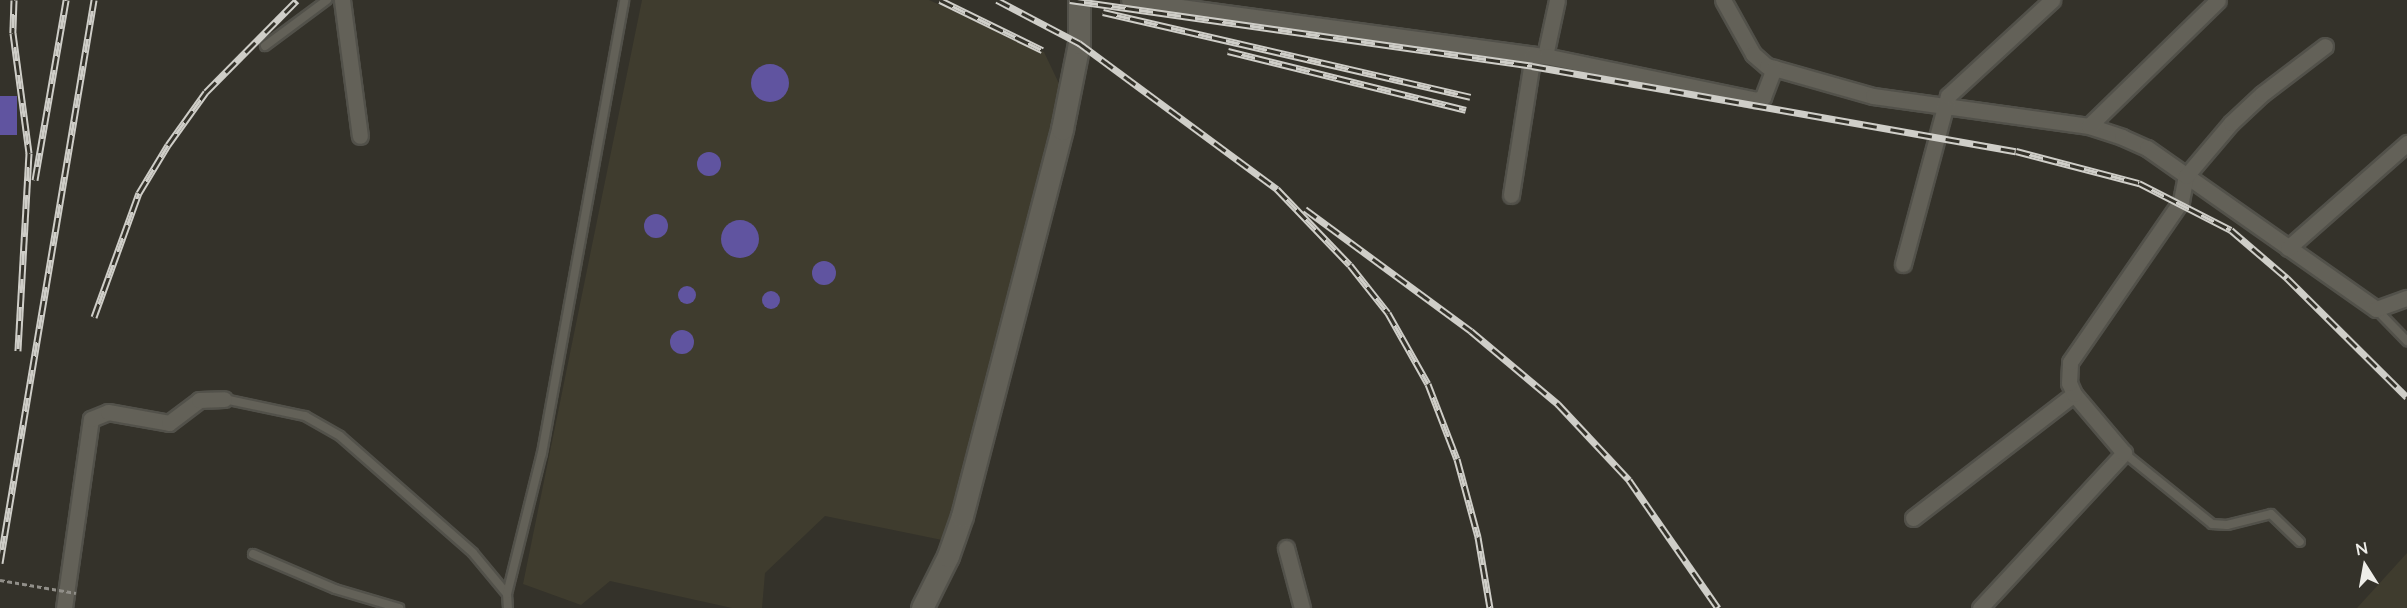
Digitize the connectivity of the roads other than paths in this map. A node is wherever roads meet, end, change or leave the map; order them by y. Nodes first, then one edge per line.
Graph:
1 (327, 0) edge
2 (342, 0) edge
3 (624, 0) edge
4 (1079, 0) edge
5 (1128, 0) edge
6 (1557, 0) edge
7 (1723, 0) edge
8 (2052, 0) edge
9 (2217, 0) edge
10 (265, 46) dead end
11 (2325, 46) dead end
12 (1539, 56) junction
13 (1774, 68) junction
14 (1944, 107) junction
15 (2089, 126) junction
16 (360, 136) dead end
17 (2407, 143) edge
18 (2186, 176) junction
19 (1511, 195) dead end
20 (2288, 248) junction
21 (1903, 264) dead end
22 (2407, 298) edge
23 (2376, 309) junction
24 (2407, 341) edge
25 (2074, 394) junction
26 (224, 399) joint
27 (2124, 453) junction
28 (1913, 518) dead end
29 (2300, 542) dead end
30 (1286, 548) dead end
31 (253, 554) dead end
32 (507, 594) junction
33 (64, 608) edge
34 (399, 608) edge
35 (508, 608) edge
36 (922, 608) edge
37 (1302, 608) edge
38 (1980, 608) edge

1 - 10 lane
2 - 16 street
3 - 32 lane
4 - 36 street
5 - 12 street
6 - 12 street
7 - 13 street
8 - 14 street
9 - 15 street
11 - 18 street
12 - 13 street
12 - 19 street
13 - 14 street
14 - 15 street
14 - 21 street
15 - 18 street
17 - 20 street
18 - 20 street
18 - 25 street
20 - 23 street
22 - 23 street
23 - 24 lane
25 - 27 street
25 - 28 street
26 - 32 lane
26 - 33 street
27 - 29 lane
27 - 38 street
30 - 37 street
31 - 34 lane
32 - 35 lane

